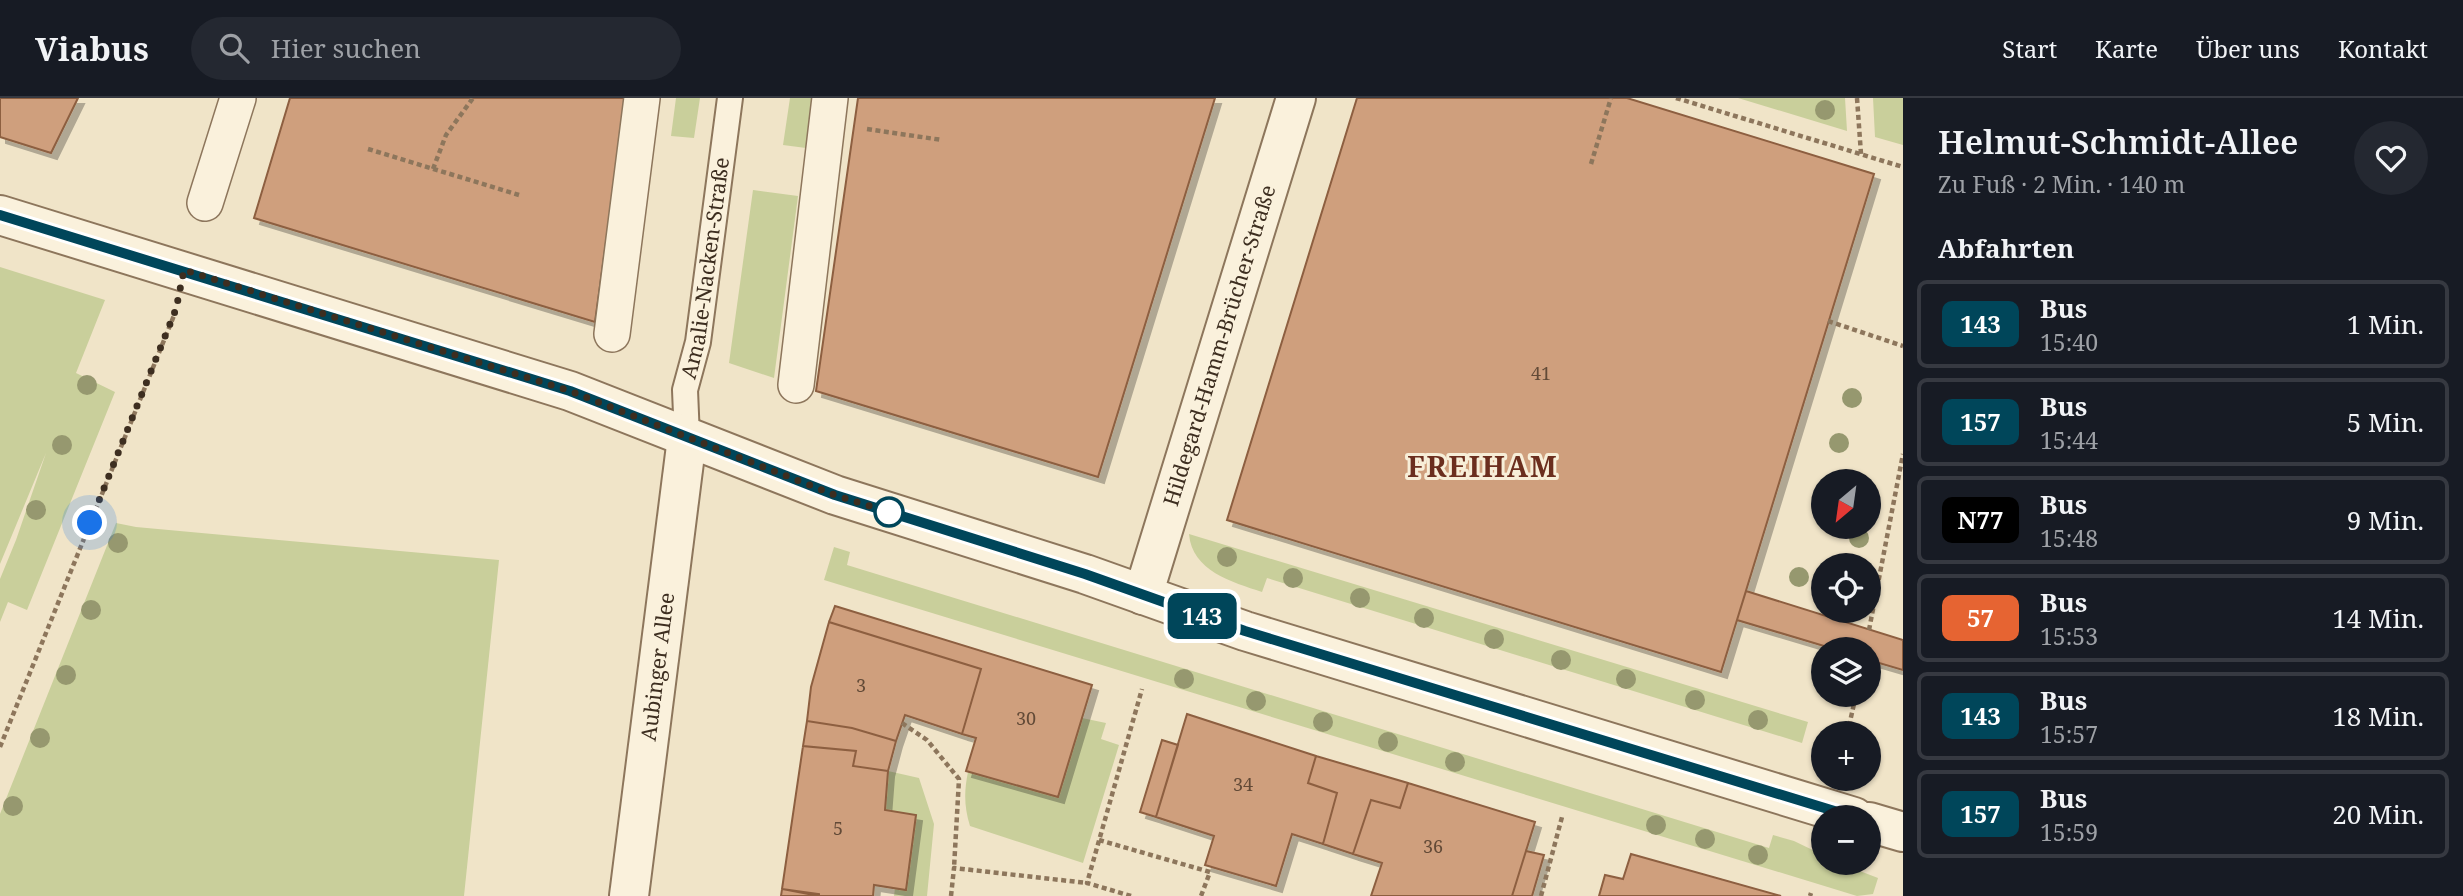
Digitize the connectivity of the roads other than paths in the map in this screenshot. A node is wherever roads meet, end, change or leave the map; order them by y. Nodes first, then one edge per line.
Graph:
1 (238, 98) edge
2 (642, 98) edge
3 (730, 98) edge
4 (830, 98) edge
5 (1296, 98) edge
6 (205, 203) dead end
7 (0, 215) edge
8 (612, 334) dead end
9 (796, 385) dead end
10 (687, 438) junction
11 (1143, 595) junction
12 (1815, 805) edge
13 (1881, 826) edge
14 (1903, 832) edge
15 (629, 896) edge

1 - 6 street
2 - 8 street
3 - 10 lane, Amalie-Nacken-Straße
4 - 9 street
5 - 11 street, Hildegard-Hamm-Brücher-Straße
7 - 10 street
10 - 11 street
10 - 15 street, Aubinger Allee
11 - 12 street
13 - 14 street

